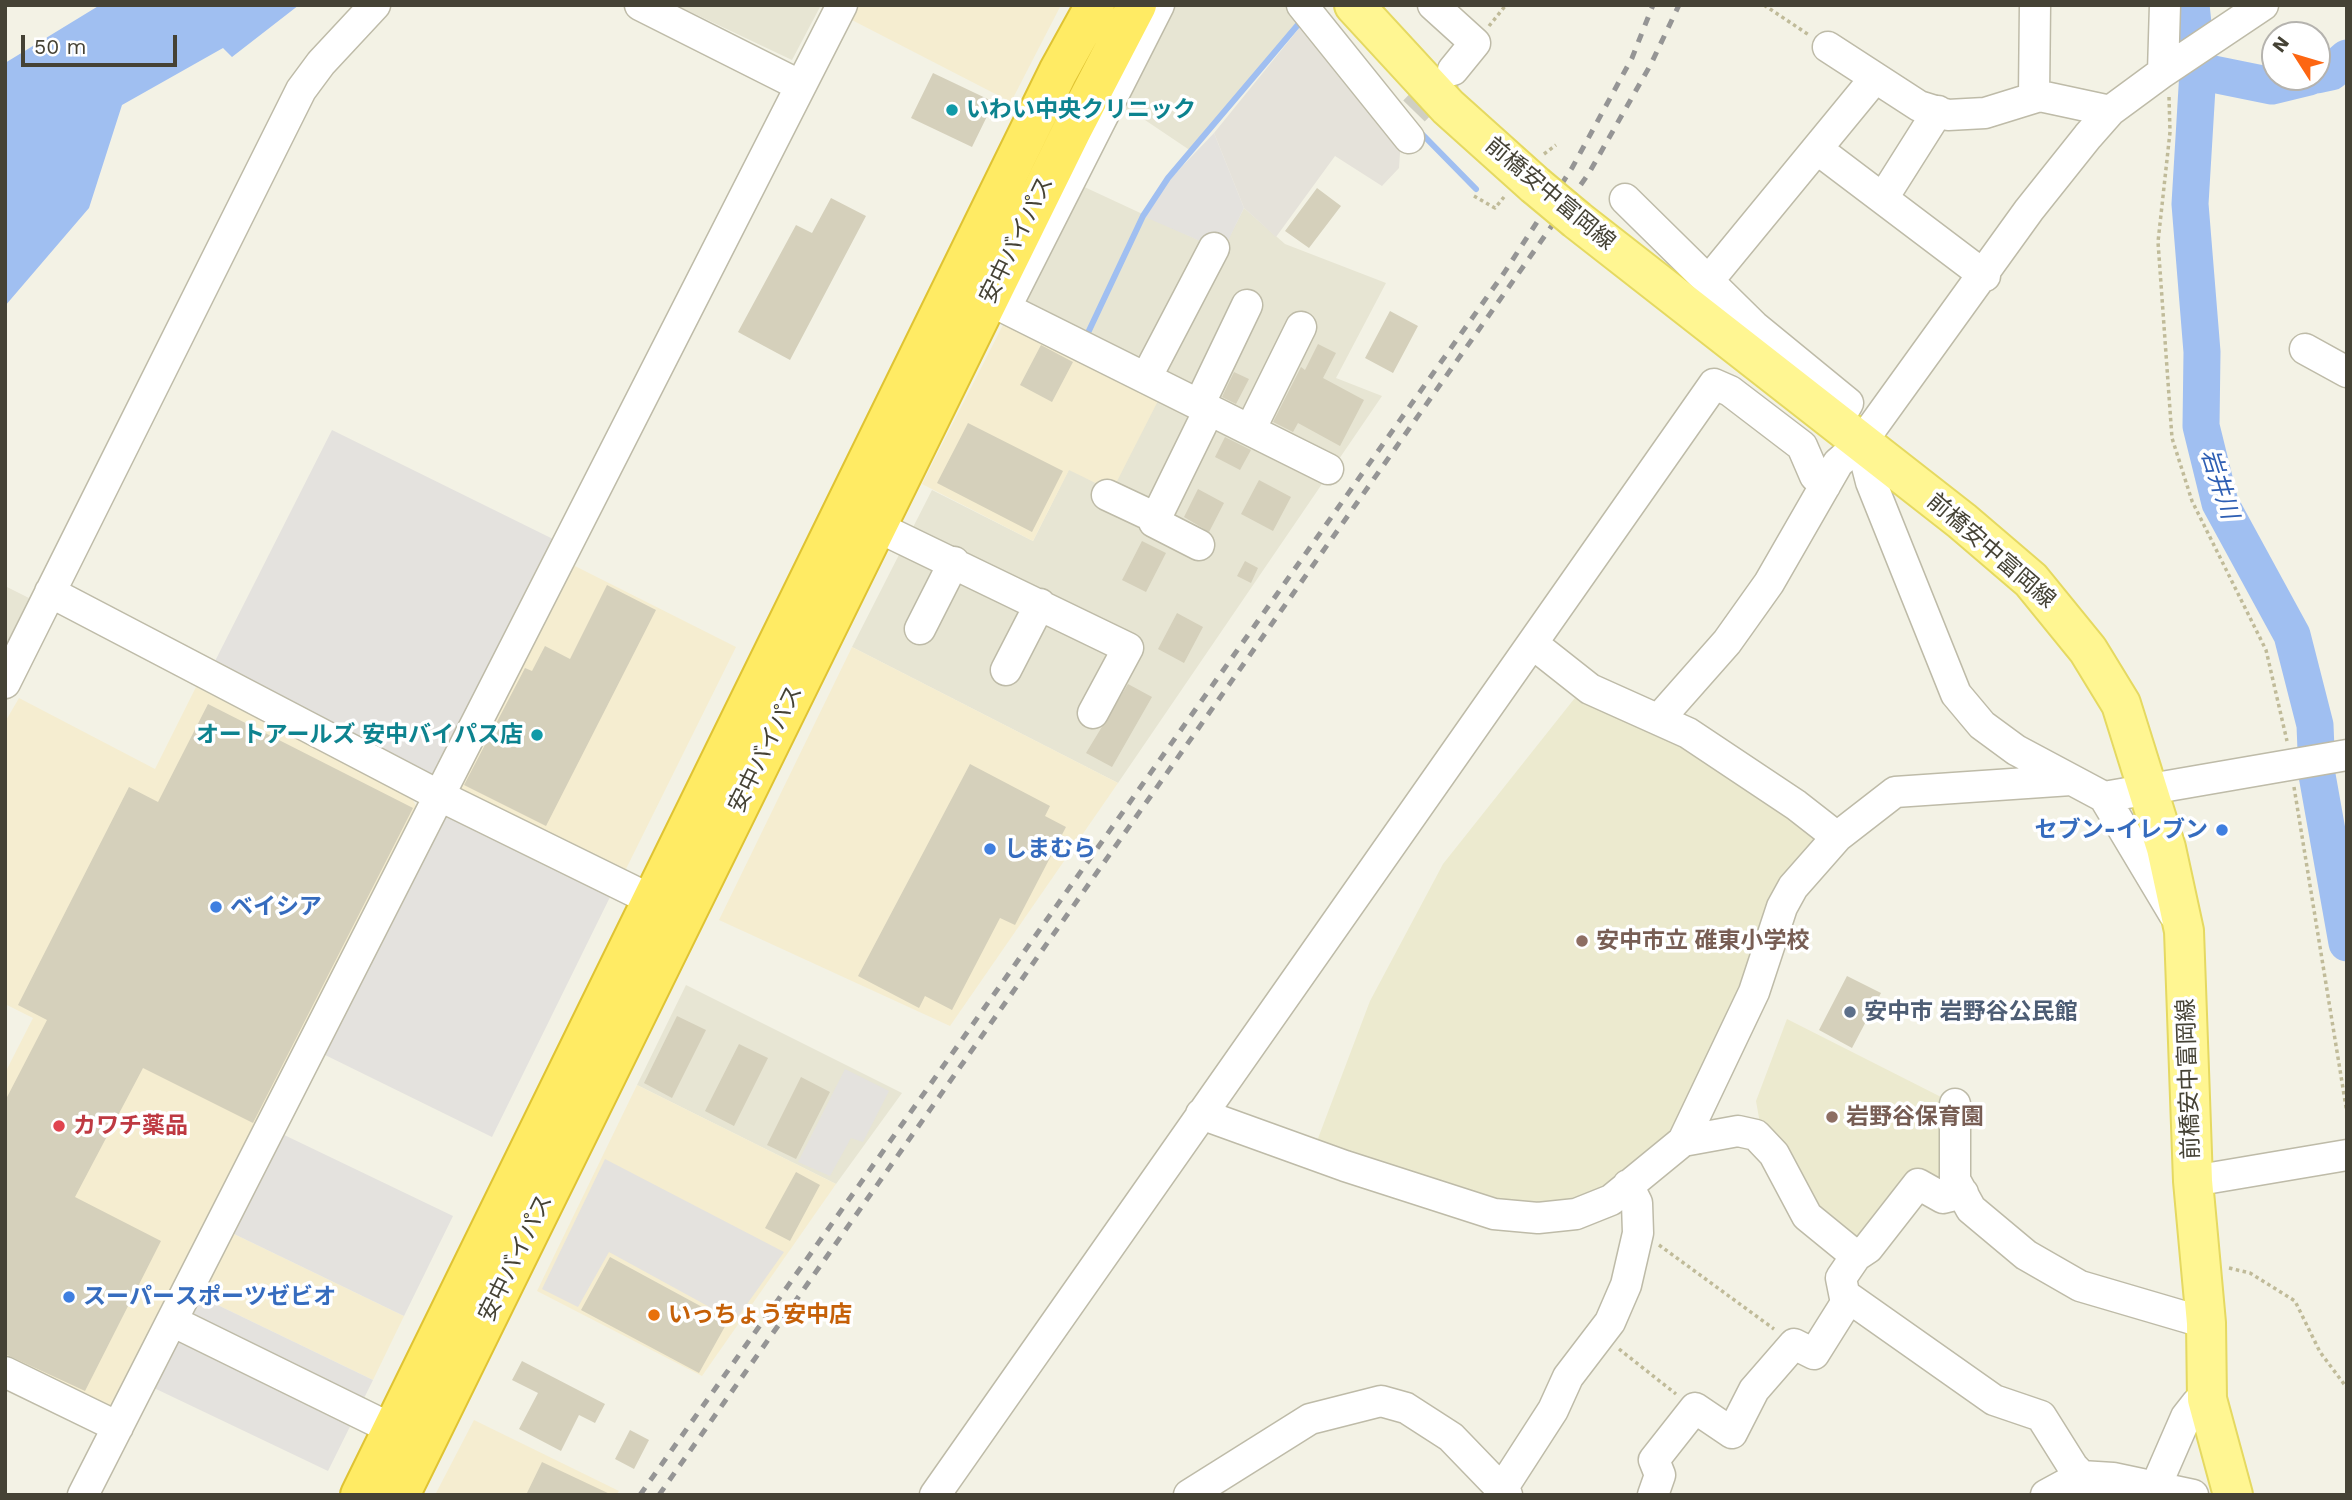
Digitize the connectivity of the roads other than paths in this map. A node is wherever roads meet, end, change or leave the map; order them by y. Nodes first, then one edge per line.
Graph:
1 (375, 5) edge
2 (640, 5) edge
3 (842, 5) edge
4 (1095, 5) edge
5 (1137, 5) edge
6 (1159, 5) edge
7 (1302, 5) edge
8 (1354, 5) edge
9 (1433, 5) edge
10 (2035, 5) edge
11 (2165, 5) edge
12 (2263, 5) edge
13 (1828, 47) road end
14 (2168, 69) junction
15 (1454, 70) tunnel mouth
16 (1875, 78) junction
17 (799, 85) junction
18 (2034, 97) junction
19 (1937, 111) junction
20 (2110, 111) junction
21 (1408, 125) dead end
22 (1817, 149) junction
23 (1883, 198) junction
24 (1625, 199) dead end
25 (1214, 248) dead end
26 (1984, 276) junction
27 (1709, 280) junction
28 (983, 297) junction
29 (1247, 305) dead end
30 (1301, 327) dead end
31 (2305, 349) dead end
32 (2347, 372) edge
33 (1146, 378) junction
34 (1204, 407) junction
35 (1250, 430) junction
36 (1849, 433) junction
37 (1328, 469) dead end
38 (1825, 486) junction
39 (1107, 495) dead end
40 (859, 518) junction
41 (1156, 518) junction
42 (1199, 545) dead end
43 (954, 562) junction
44 (50, 592) junction
45 (1040, 604) junction
46 (920, 629) dead end
47 (1533, 644) junction
48 (1006, 670) dead end
49 (5, 683) edge
50 (1093, 713) dead end
51 (1659, 719) junction
52 (2346, 755) edge
53 (2071, 780) junction
54 (2149, 787) junction
55 (438, 795) junction
56 (2104, 797) junction
57 (1837, 837) junction
58 (668, 908) junction
59 (2184, 931) junction
60 (1955, 1104) dead end
61 (1201, 1114) junction
62 (1683, 1141) junction
63 (2347, 1155) edge
64 (2193, 1181) junction
65 (1629, 1185) junction
66 (1963, 1193) junction
67 (1847, 1277) junction
68 (172, 1321) junction
69 (2206, 1323) junction
70 (5, 1372) edge
71 (2207, 1399) junction
72 (118, 1427) junction
73 (392, 1429) junction
74 (2091, 1485) edge
75 (2154, 1491) edge
76 (1504, 1492) edge
77 (83, 1495) edge
78 (360, 1495) edge
79 (400, 1495) edge
80 (935, 1495) edge
81 (1189, 1495) edge
82 (1653, 1495) edge
83 (2046, 1495) edge
84 (2193, 1495) edge
85 (2233, 1495) edge

1 - 44 street
2 - 17 street
3 - 17 street
4 - 28 highway, 安中バイパス
5 - 28 highway, 安中バイパス
6 - 28 street
7 - 21 street
8 - 36 main road, 前橋安中富岡線, bridge
9 - 15 street
10 - 18 street
11 - 14 street
12 - 14 street
13 - 16 street
14 - 20 street
16 - 19 street
16 - 22 street
17 - 55 street
18 - 19 street
18 - 20 street
19 - 23 street
20 - 26 street
22 - 23 street
22 - 27 street
23 - 26 street
24 - 27 street
25 - 33 street
26 - 36 street
27 - 36 street
28 - 33 street
28 - 40 highway, 安中バイパス
29 - 34 street
30 - 35 street
31 - 32 street
33 - 34 street
34 - 35 street
34 - 41 street
35 - 37 street
36 - 38 street
36 - 53 street
36 - 54 main road, 前橋安中富岡線
38 - 47 street
38 - 51 street
39 - 41 street
40 - 43 street
40 - 58 highway, 安中バイパス
41 - 42 street
43 - 45 street
43 - 46 street
44 - 49 street
44 - 55 street
45 - 48 street
45 - 50 street
47 - 51 street
47 - 61 street
51 - 57 street
52 - 54 street
53 - 56 street
53 - 57 street
54 - 56 street
54 - 59 main road, 前橋安中富岡線
55 - 58 street
55 - 68 street
56 - 59 street
57 - 62 street
58 - 73 highway, 安中バイパス
58 - 79 highway, 安中バイパス
59 - 64 main road, 前橋安中富岡線
60 - 66 street
61 - 65 street
61 - 80 street
62 - 65 street
62 - 67 street
63 - 64 street
64 - 69 main road, 前橋安中富岡線
65 - 76 street
66 - 67 street
66 - 69 street
67 - 74 street
67 - 82 street
68 - 72 street
68 - 73 street
69 - 71 main road, 前橋安中富岡線
70 - 72 street
71 - 75 street
71 - 85 main road, 前橋安中富岡線
72 - 77 street
73 - 78 highway, 安中バイパス
74 - 75 street
74 - 83 street
75 - 84 street
76 - 81 street

